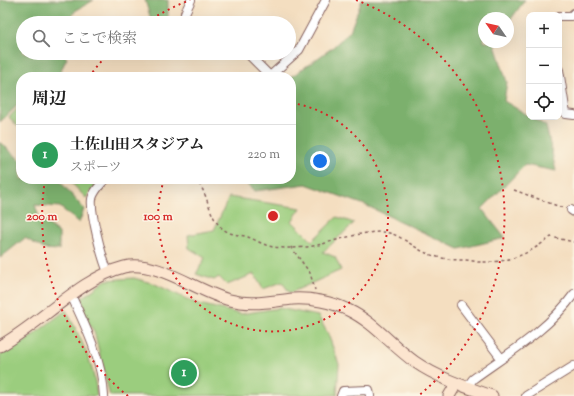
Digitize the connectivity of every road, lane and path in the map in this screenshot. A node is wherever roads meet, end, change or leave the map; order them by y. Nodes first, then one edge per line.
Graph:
1 (191, 0) edge
2 (326, 0) edge
3 (574, 13) edge
4 (185, 16) edge
5 (562, 16) edge
6 (296, 53) edge
7 (254, 60) edge
8 (288, 60) edge
9 (265, 72) edge
10 (275, 72) edge
11 (561, 84) edge
12 (574, 115) edge
13 (102, 184) edge
14 (201, 184) edge
15 (514, 190) dead end
16 (572, 211) edge
17 (574, 242) edge
18 (291, 247) junction
19 (108, 272) junction
20 (574, 294) edge
21 (71, 295) junction
22 (318, 302) junction
23 (461, 305) dead end
24 (0, 346) edge
25 (501, 358) junction
26 (574, 366) edge
27 (456, 384) junction
28 (467, 387) junction
29 (104, 396) edge
30 (341, 396) edge
31 (370, 396) edge
32 (449, 396) edge
33 (492, 396) edge
34 (526, 396) edge

1 - 4 street
2 - 6 street
3 - 5 street
7 - 9 street
8 - 10 street
11 - 12 street
13 - 19 street
14 - 18 path
15 - 16 path
17 - 18 path
18 - 22 path
19 - 21 street
19 - 22 street
20 - 25 street
21 - 24 street
21 - 29 street
22 - 27 street
23 - 25 street
25 - 28 street
26 - 34 street
27 - 28 street
27 - 32 street
28 - 33 street
30 - 31 street

